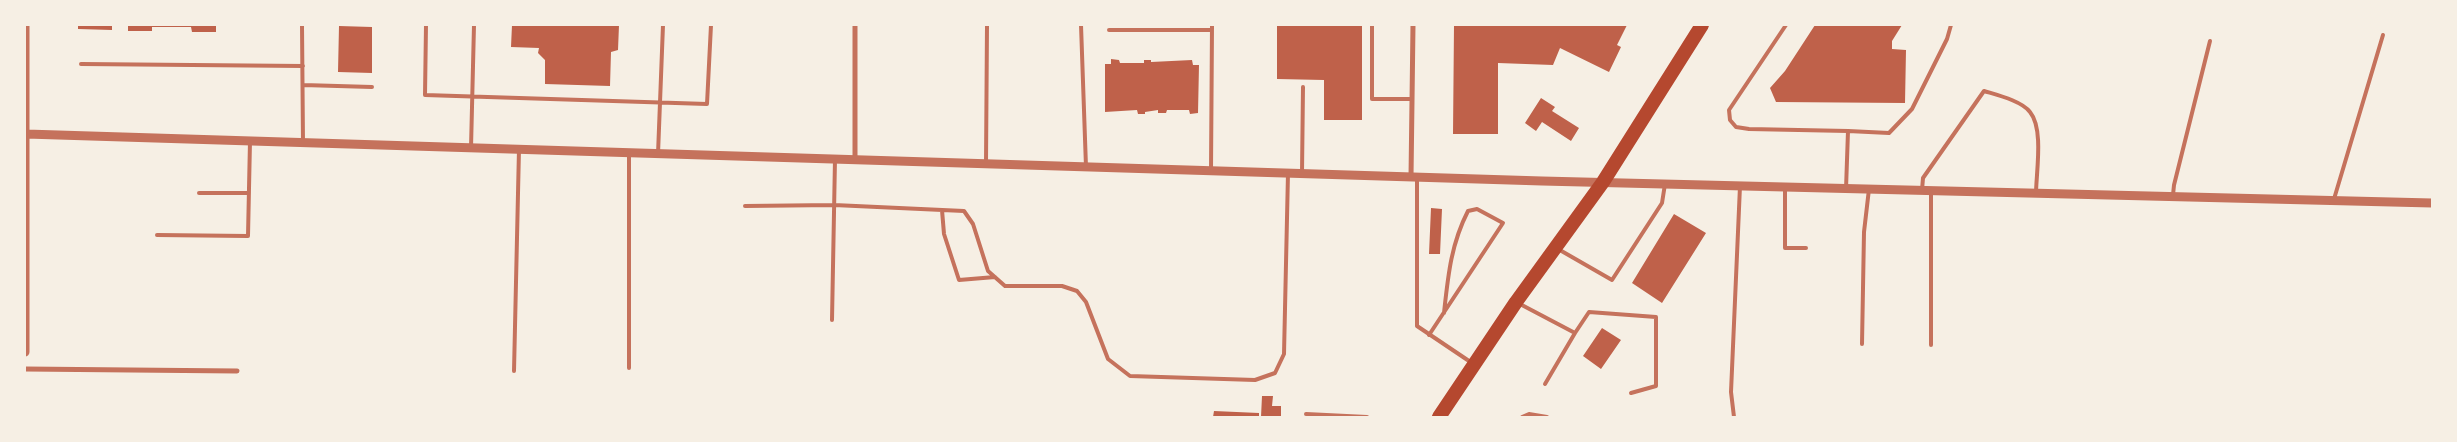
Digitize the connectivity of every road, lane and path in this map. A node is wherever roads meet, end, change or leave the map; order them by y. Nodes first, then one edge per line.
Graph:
1 (25, 25) edge
2 (302, 25) edge
3 (426, 25) edge
4 (474, 25) edge
5 (663, 25) edge
6 (711, 25) edge
7 (855, 25) edge
8 (987, 25) edge
9 (1081, 25) edge
10 (1212, 25) edge
11 (1372, 25) edge
12 (1413, 25) edge
13 (1702, 25) edge
14 (1786, 25) edge
15 (1951, 25) edge
16 (1109, 30) dead end
17 (1212, 30) junction
18 (2383, 35) dead end
19 (2210, 41) dead end
20 (81, 64) dead end
21 (303, 66) junction
22 (303, 86) junction
23 (372, 87) dead end
24 (1303, 87) dead end
25 (472, 96) junction
26 (1412, 99) junction
27 (660, 103) junction
28 (1848, 131) junction
29 (26, 134) edge
30 (250, 141) junction
31 (303, 143) junction
32 (471, 148) junction
33 (519, 149) junction
34 (629, 152) junction
35 (658, 154) junction
36 (836, 159) junction
37 (855, 160) junction
38 (986, 163) junction
39 (1086, 167) junction
40 (1211, 171) junction
41 (1288, 173) junction
42 (1302, 173) junction
43 (1414, 177) junction
44 (1603, 182) junction
45 (1664, 184) junction
46 (1740, 186) junction
47 (1785, 187) junction
48 (1846, 189) junction
49 (1869, 189) junction
50 (1922, 191) junction
51 (1931, 191) junction
52 (199, 192) dead end
53 (248, 193) junction
54 (2036, 194) junction
55 (2173, 197) junction
56 (2334, 202) junction
57 (2432, 202) edge
58 (834, 205) junction
59 (745, 206) dead end
60 (942, 210) junction
61 (157, 235) dead end
62 (1556, 247) junction
63 (1806, 248) dead end
64 (995, 277) junction
65 (25, 294) edge
66 (1516, 302) junction
67 (1444, 313) junction
68 (832, 320) dead end
69 (1575, 333) junction
70 (1429, 335) junction
71 (1862, 344) dead end
72 (1931, 345) dead end
73 (25, 352) edge
74 (1474, 364) junction
75 (629, 368) dead end
76 (25, 369) edge
77 (514, 370) dead end
78 (237, 371) dead end
79 (1545, 384) dead end
80 (1631, 393) dead end
81 (1306, 414) dead end
82 (1366, 417) edge
83 (1439, 417) edge
84 (1522, 417) edge
85 (1547, 417) edge
86 (1734, 417) edge

1 - 29 street
2 - 21 lane
3 - 25 lane
4 - 25 lane
5 - 27 lane
6 - 27 lane
7 - 37 street
8 - 38 lane
9 - 39 lane
10 - 17 lane
11 - 26 lane
12 - 26 street
13 - 44 highway
14 - 28 lane
15 - 28 lane
16 - 17 lane
17 - 40 lane
18 - 56 lane
19 - 55 lane
20 - 21 lane
21 - 22 lane
22 - 23 lane
22 - 31 lane
24 - 42 lane
25 - 27 lane
25 - 32 lane
26 - 43 street
27 - 35 lane
28 - 48 lane
29 - 30 street
29 - 65 street
30 - 31 street
30 - 53 lane
31 - 32 street
32 - 33 street
33 - 34 street
33 - 77 lane
34 - 35 street
34 - 75 lane
35 - 36 street
36 - 37 street
36 - 58 lane
37 - 38 street
38 - 39 street
39 - 40 street
40 - 41 street
41 - 42 street
41 - 64 lane
42 - 43 street
43 - 44 street
43 - 70 lane
44 - 45 street
44 - 62 highway
45 - 46 street
45 - 62 lane
46 - 47 street
46 - 86 lane
47 - 48 street
47 - 63 lane
48 - 49 street
49 - 50 street
49 - 71 lane
50 - 51 street
50 - 54 lane
51 - 54 street
51 - 72 lane
52 - 53 lane
53 - 61 lane
54 - 55 street
55 - 56 street
56 - 57 street
58 - 59 lane
58 - 60 lane
58 - 68 lane
60 - 64 lane
60 - 64 lane
62 - 66 highway
65 - 73 street
66 - 69 lane
66 - 74 highway
67 - 67 lane
67 - 70 lane
69 - 79 lane
69 - 80 lane
70 - 74 lane
74 - 83 highway
76 - 78 street
81 - 82 lane
84 - 85 lane

